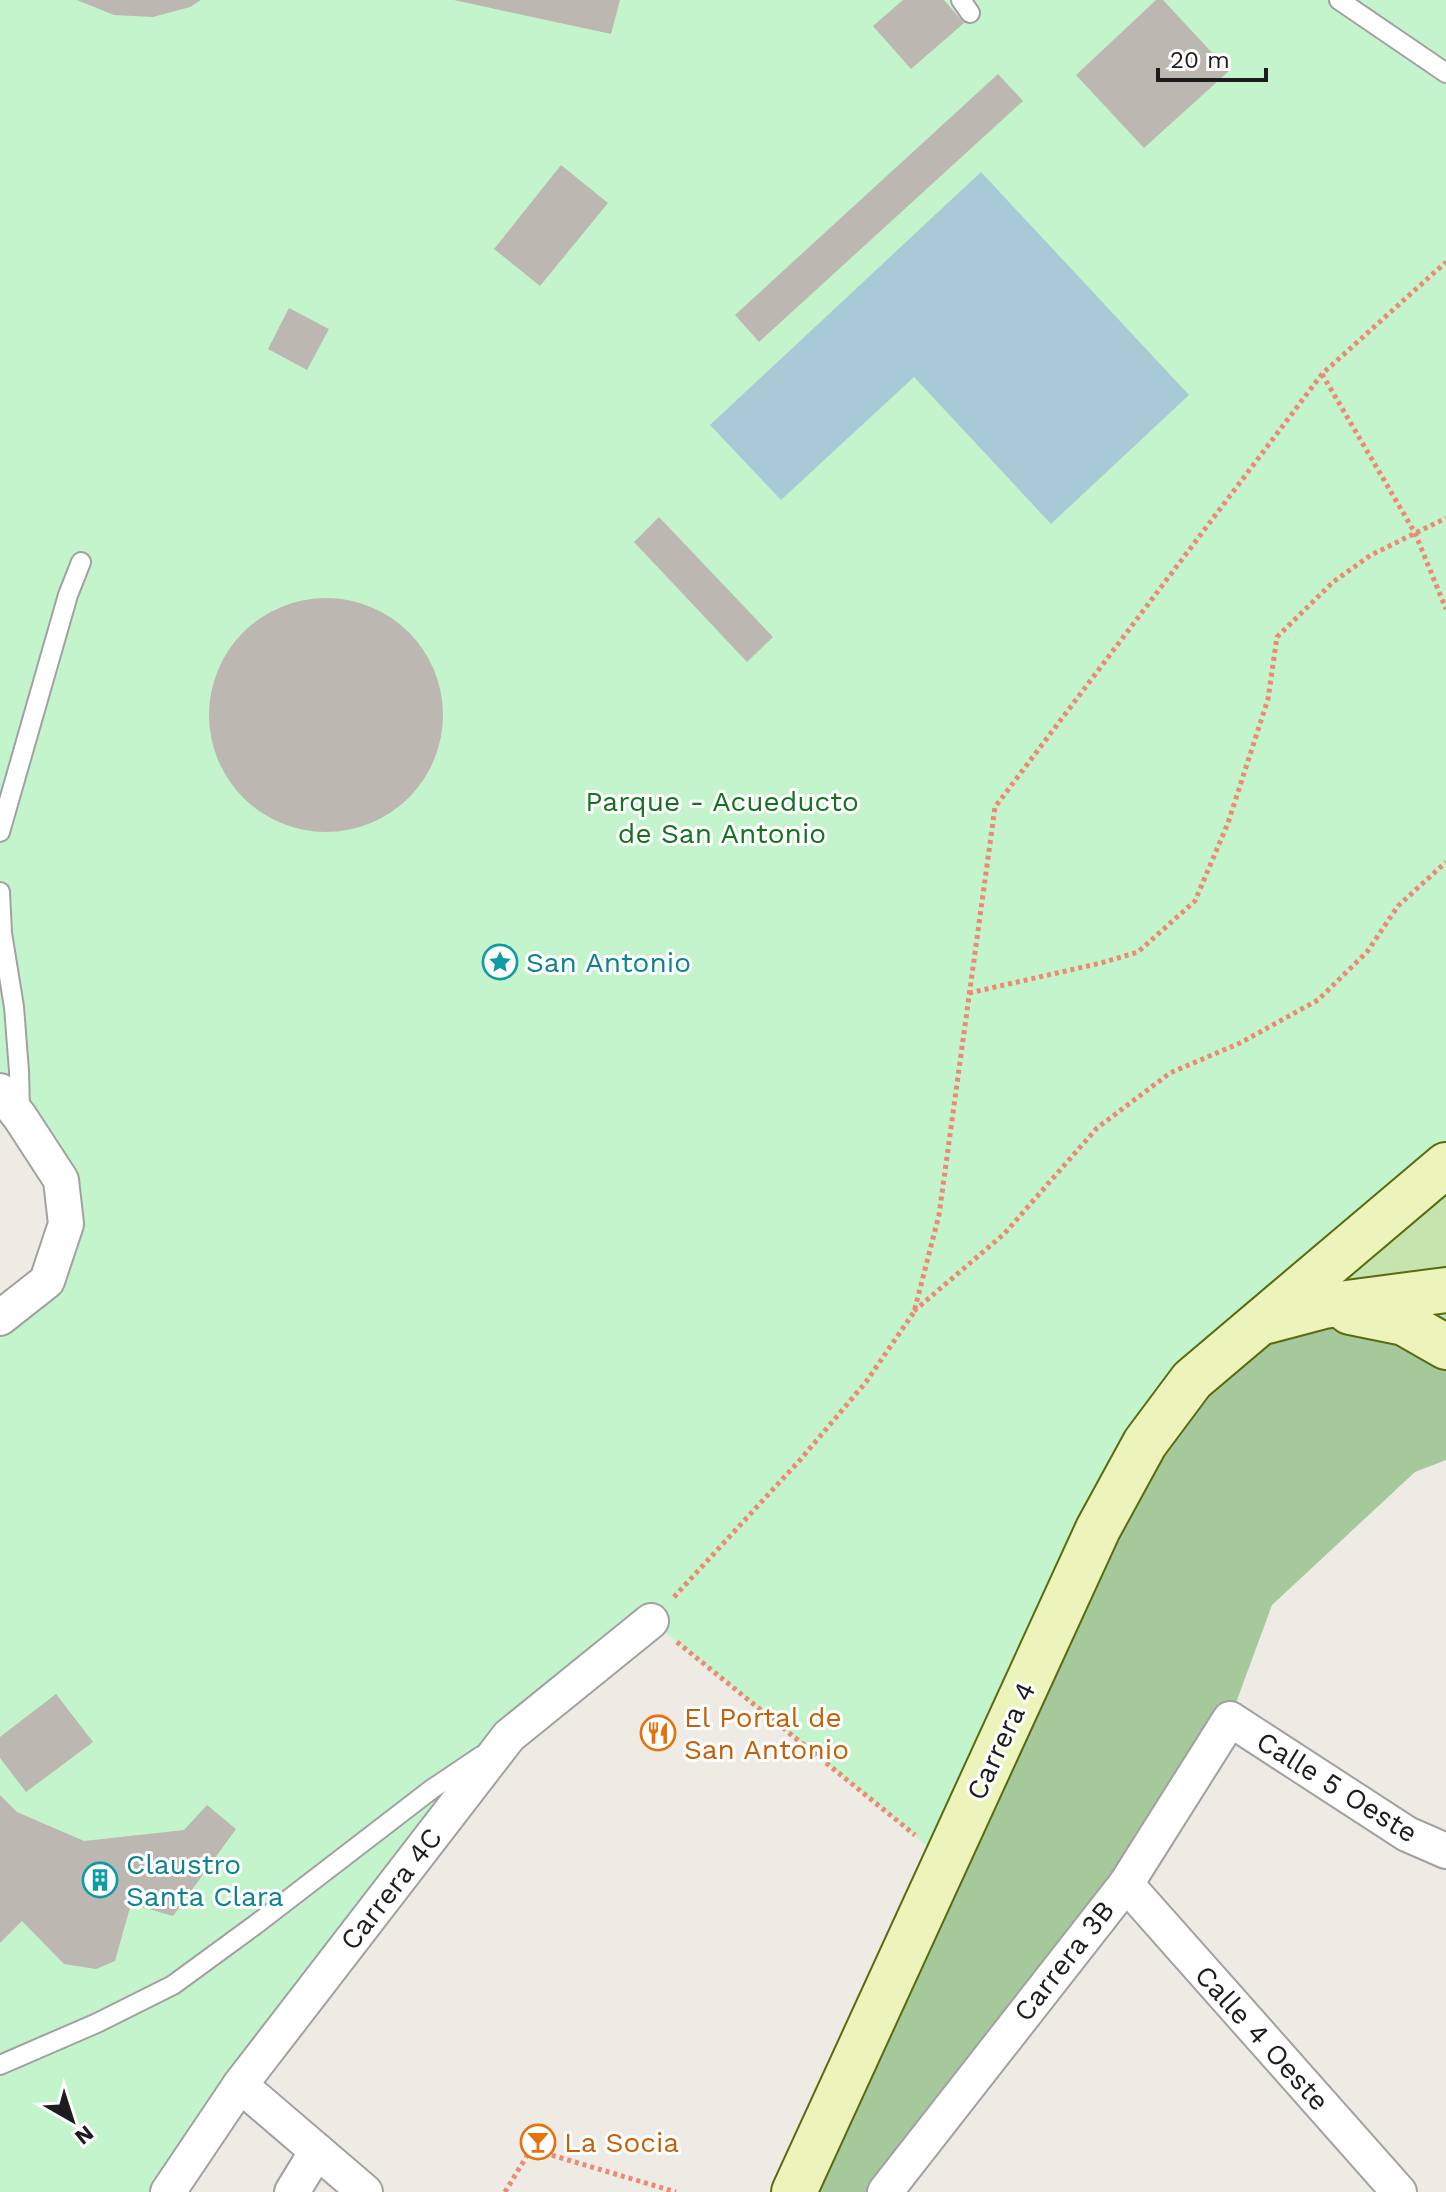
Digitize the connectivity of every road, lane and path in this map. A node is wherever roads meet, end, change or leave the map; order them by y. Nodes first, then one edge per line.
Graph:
1 (1339, 0) edge
2 (1446, 73) edge
3 (1446, 262) edge
4 (1322, 374) junction
5 (1446, 518) edge
6 (1415, 533) junction
7 (81, 562) dead end
8 (1446, 609) edge
9 (0, 832) edge
10 (1446, 862) edge
11 (0, 892) edge
12 (969, 993) junction
13 (7, 1105) edge
14 (1446, 1165) edge
15 (1446, 1290) edge
16 (1324, 1306) junction
17 (914, 1312) junction
18 (0, 1318) edge
19 (1258, 1323) junction
20 (1446, 1347) edge
21 (651, 1621) junction
22 (1230, 1719) joint
23 (509, 1736) junction
24 (1446, 1851) edge
25 (946, 1861) junction
26 (1126, 1884) junction
27 (0, 2065) edge
28 (240, 2085) junction
29 (317, 2151) junction
30 (168, 2192) edge
31 (292, 2192) edge
32 (365, 2192) edge
33 (505, 2192) edge
34 (676, 2192) edge
35 (794, 2192) edge
36 (885, 2192) edge
37 (1399, 2192) edge

1 - 2 lane
3 - 4 path
4 - 6 path
4 - 12 path
5 - 6 path
6 - 8 path
6 - 12 path
7 - 9 lane
10 - 17 path
11 - 13 lane
12 - 17 path
13 - 18 street
14 - 19 main road, Carrera 4
15 - 16 main road, Carrera 4
16 - 19 main road, Carrera 4
16 - 20 main road
17 - 21 path
19 - 25 main road, Carrera 4
21 - 23 street, Carrera 4C
21 - 25 path
22 - 24 street, Calle 5 Oeste
22 - 26 street, Carrera 3B
23 - 27 lane
23 - 28 street, Carrera 4C
25 - 35 main road, Carrera 4
26 - 36 street, Carrera 3B
26 - 37 street, Calle 4 Oeste
28 - 29 street
28 - 30 street, Carrera 4C
29 - 31 street
29 - 32 street
33 - 34 path

